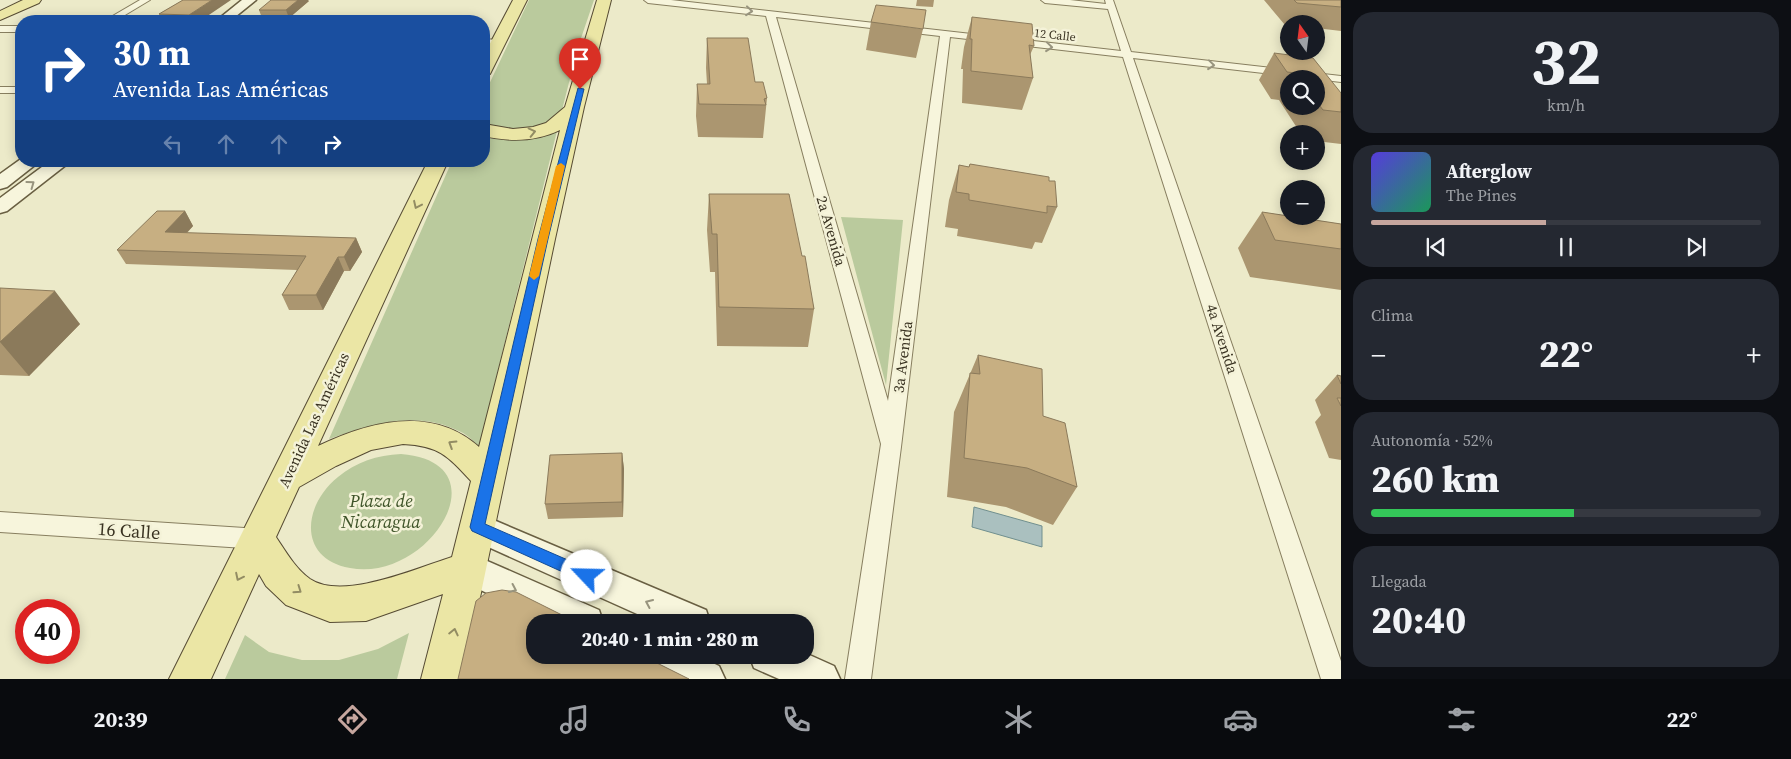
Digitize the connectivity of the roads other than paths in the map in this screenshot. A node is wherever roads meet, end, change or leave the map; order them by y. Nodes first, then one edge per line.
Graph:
1 (34, 0) edge
2 (146, 0) edge
3 (250, 0) edge
4 (520, 0) edge
5 (604, 0) edge
6 (648, 0) edge
7 (654, 0) edge
8 (1045, 0) edge
9 (1111, 3) edge
10 (770, 14) junction
11 (120, 15) edge
12 (230, 15) edge
13 (0, 16) edge
14 (0, 29) edge
15 (15, 29) edge
16 (945, 35) junction
17 (491, 43) edge
18 (1128, 56) junction
19 (1341, 79) edge
20 (0, 90) edge
21 (15, 90) edge
22 (575, 107) junction
23 (490, 131) edge
24 (23, 167) edge
25 (54, 167) edge
26 (435, 167) edge
27 (0, 183) edge
28 (0, 207) edge
29 (891, 448) junction
30 (288, 477) junction
31 (488, 477) junction
32 (0, 522) edge
33 (477, 527) junction
34 (258, 539) junction
35 (469, 568) junction
36 (569, 614) edge
37 (676, 614) edge
38 (674, 664) edge
39 (787, 664) edge
40 (190, 679) edge
41 (442, 679) edge
42 (706, 679) edge
43 (821, 679) edge
44 (858, 679) edge
45 (1334, 679) edge

1 - 13 main road
2 - 11 street
3 - 12 street
4 - 17 main road
5 - 22 main road
6 - 7 street, 12 Calle
7 -> 10 street, 12 Calle
8 - 9 street
9 - 18 street, 4a Avenida
10 - 16 street, 12 Calle
10 - 29 street, 2a Avenida
14 - 15 street
16 -> 18 street, 12 Calle
16 - 29 street, 3a Avenida
18 -> 19 street, 12 Calle
18 - 45 street, 4a Avenida
20 - 21 street
23 -> 22 main road
22 - 31 main road
24 - 27 street
28 -> 25 street
26 -> 30 main road, Avenida Las Américas
29 - 44 street, 3a Avenida
31 -> 30 main road
30 - 34 main road, Avenida Las Américas
31 - 33 main road
32 - 34 street, 16 Calle
33 - 35 main road
37 -> 33 street
34 -> 35 main road
34 -> 40 main road, Avenida Las Américas
35 -> 36 street
41 -> 35 main road
38 - 42 street
39 - 43 street

